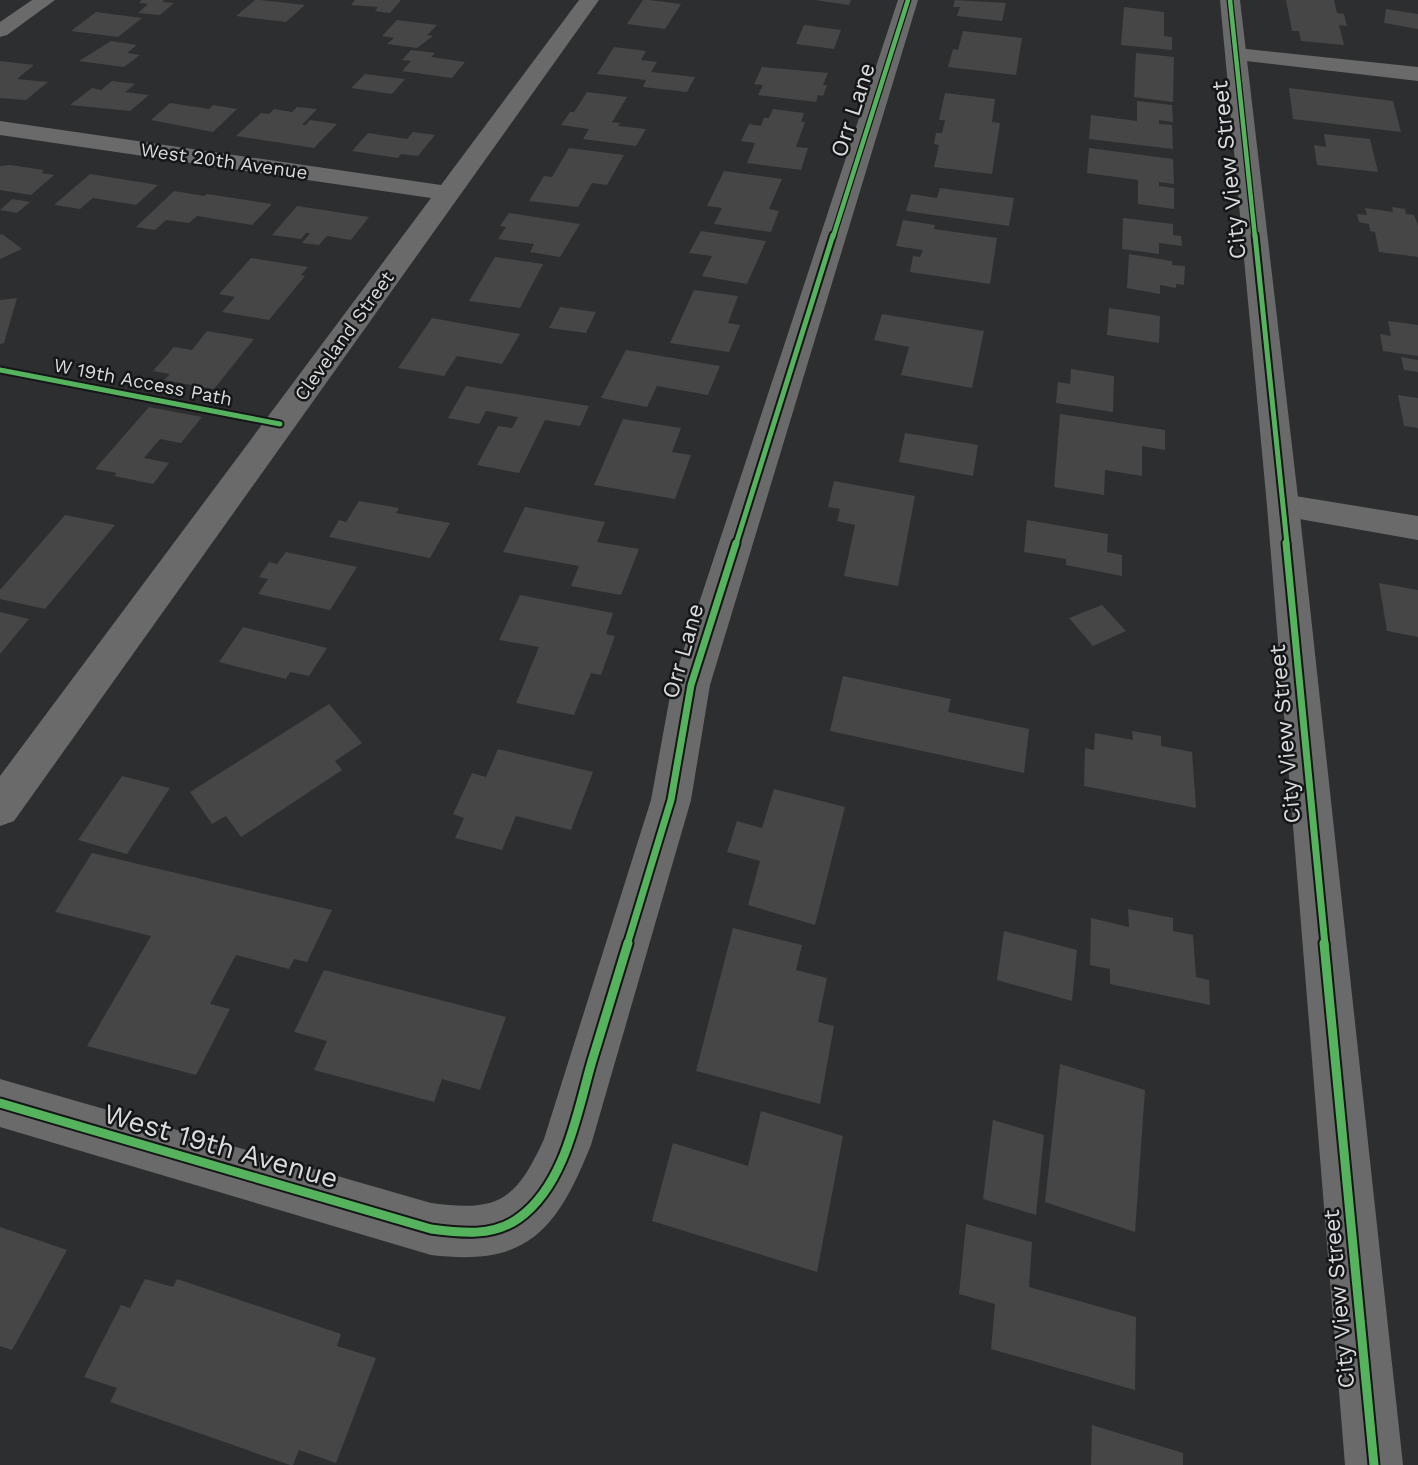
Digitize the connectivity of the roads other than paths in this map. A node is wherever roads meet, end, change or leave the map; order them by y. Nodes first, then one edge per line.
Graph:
1 (45, 0) edge
2 (589, 0) edge
3 (908, 0) edge
4 (1230, 0) edge
5 (0, 32) edge
6 (1237, 54) junction
7 (1418, 74) edge
8 (0, 128) edge
9 (448, 193) junction
10 (1283, 506) junction
11 (1418, 528) edge
12 (0, 808) edge
13 (0, 1103) edge
14 (431, 1229) joint
15 (1374, 1465) edge

1 - 5 street
2 - 9 street, Cleveland Street
3 - 14 street, Orr Lane
4 - 6 street, City View Street
6 - 7 street
6 - 10 street, City View Street
8 - 9 street, West 20th Avenue
9 - 12 street, Cleveland Street
10 - 11 street
10 - 15 street, City View Street
13 - 14 street, West 19th Avenue

